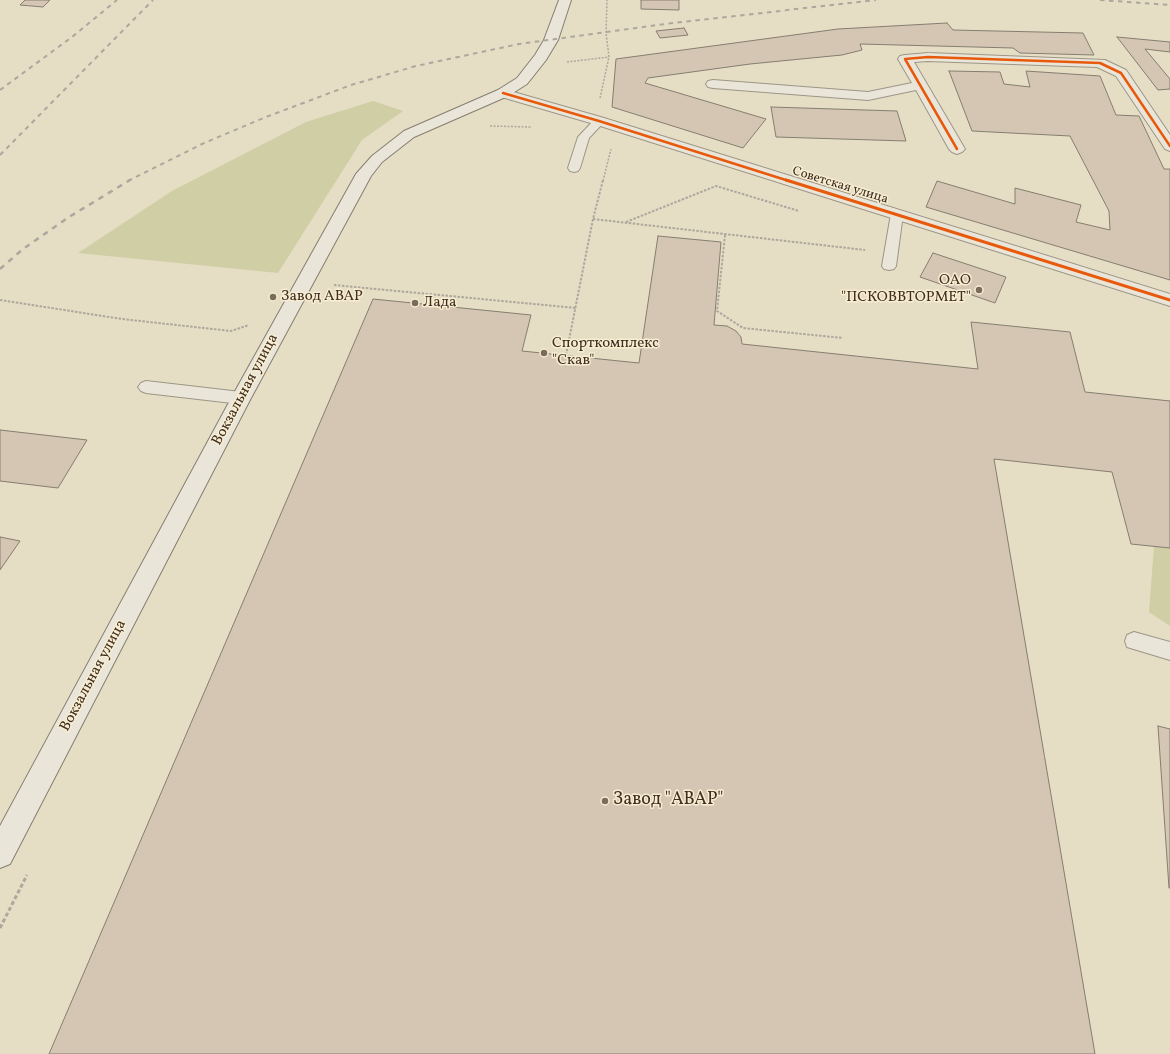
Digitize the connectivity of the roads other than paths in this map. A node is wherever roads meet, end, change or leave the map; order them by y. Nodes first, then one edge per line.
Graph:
1 (565, 0) edge
2 (713, 84) dead end
3 (920, 85) junction
4 (503, 93) junction
5 (599, 121) junction
6 (1170, 146) edge
7 (957, 149) dead end
8 (574, 168) dead end
9 (897, 214) junction
10 (889, 266) dead end
11 (1170, 300) edge
12 (146, 387) dead end
13 (241, 398) junction
14 (1134, 641) dead end
15 (1170, 651) edge
16 (0, 854) edge

1 - 4 street, Вокзальная улица
2 - 3 street
3 - 6 street
3 - 7 street
4 - 5 street, Советская улица
4 - 13 street, Вокзальная улица
5 - 8 lane
5 - 9 street, Советская улица
9 - 10 lane
9 - 11 street, Советская улица
12 - 13 lane
13 - 16 street, Вокзальная улица
14 - 15 lane

